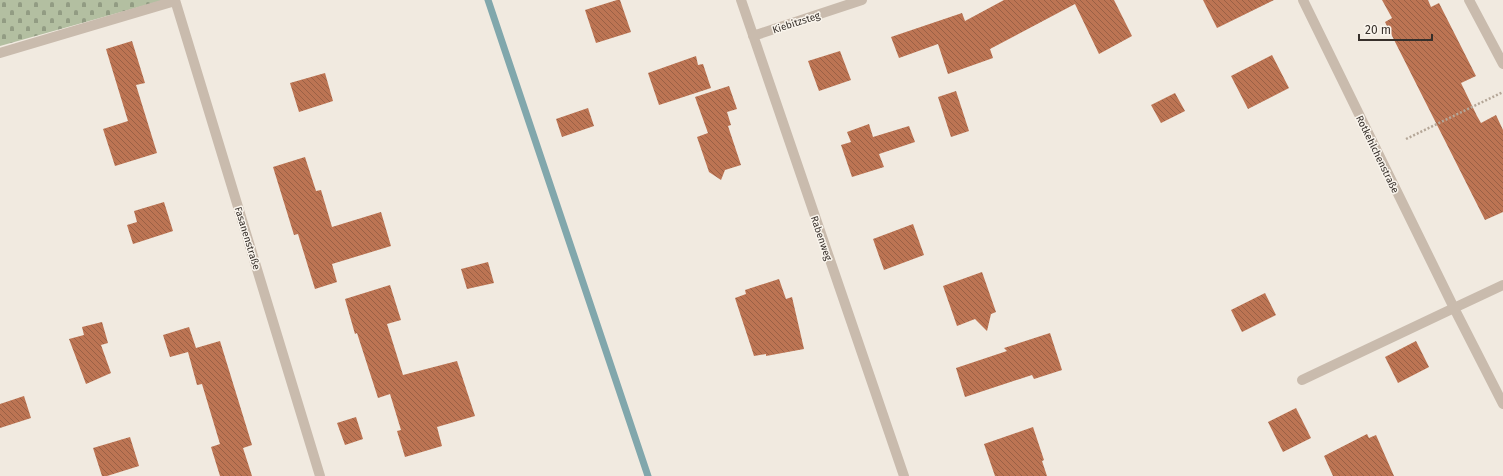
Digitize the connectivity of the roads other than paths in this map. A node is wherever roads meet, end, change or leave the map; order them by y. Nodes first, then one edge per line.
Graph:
1 (741, 0) edge
2 (862, 0) edge
3 (1303, 0) edge
4 (1469, 0) edge
5 (175, 1) edge
6 (753, 36) junction
7 (0, 53) edge
8 (1503, 64) edge
9 (1503, 285) edge
10 (1454, 308) junction
11 (1302, 380) dead end
12 (1503, 404) edge
13 (320, 476) edge
14 (904, 476) edge

1 - 6 street, Rabenweg
2 - 6 street, Kiebitzsteg
3 - 10 street, Rotkehlchenstraße
4 - 8 street
5 - 7 street
5 - 13 street, Fasanenstraße
6 - 14 street, Rabenweg
9 - 10 street
10 - 11 street
10 - 12 street, Rotkehlchenstraße

